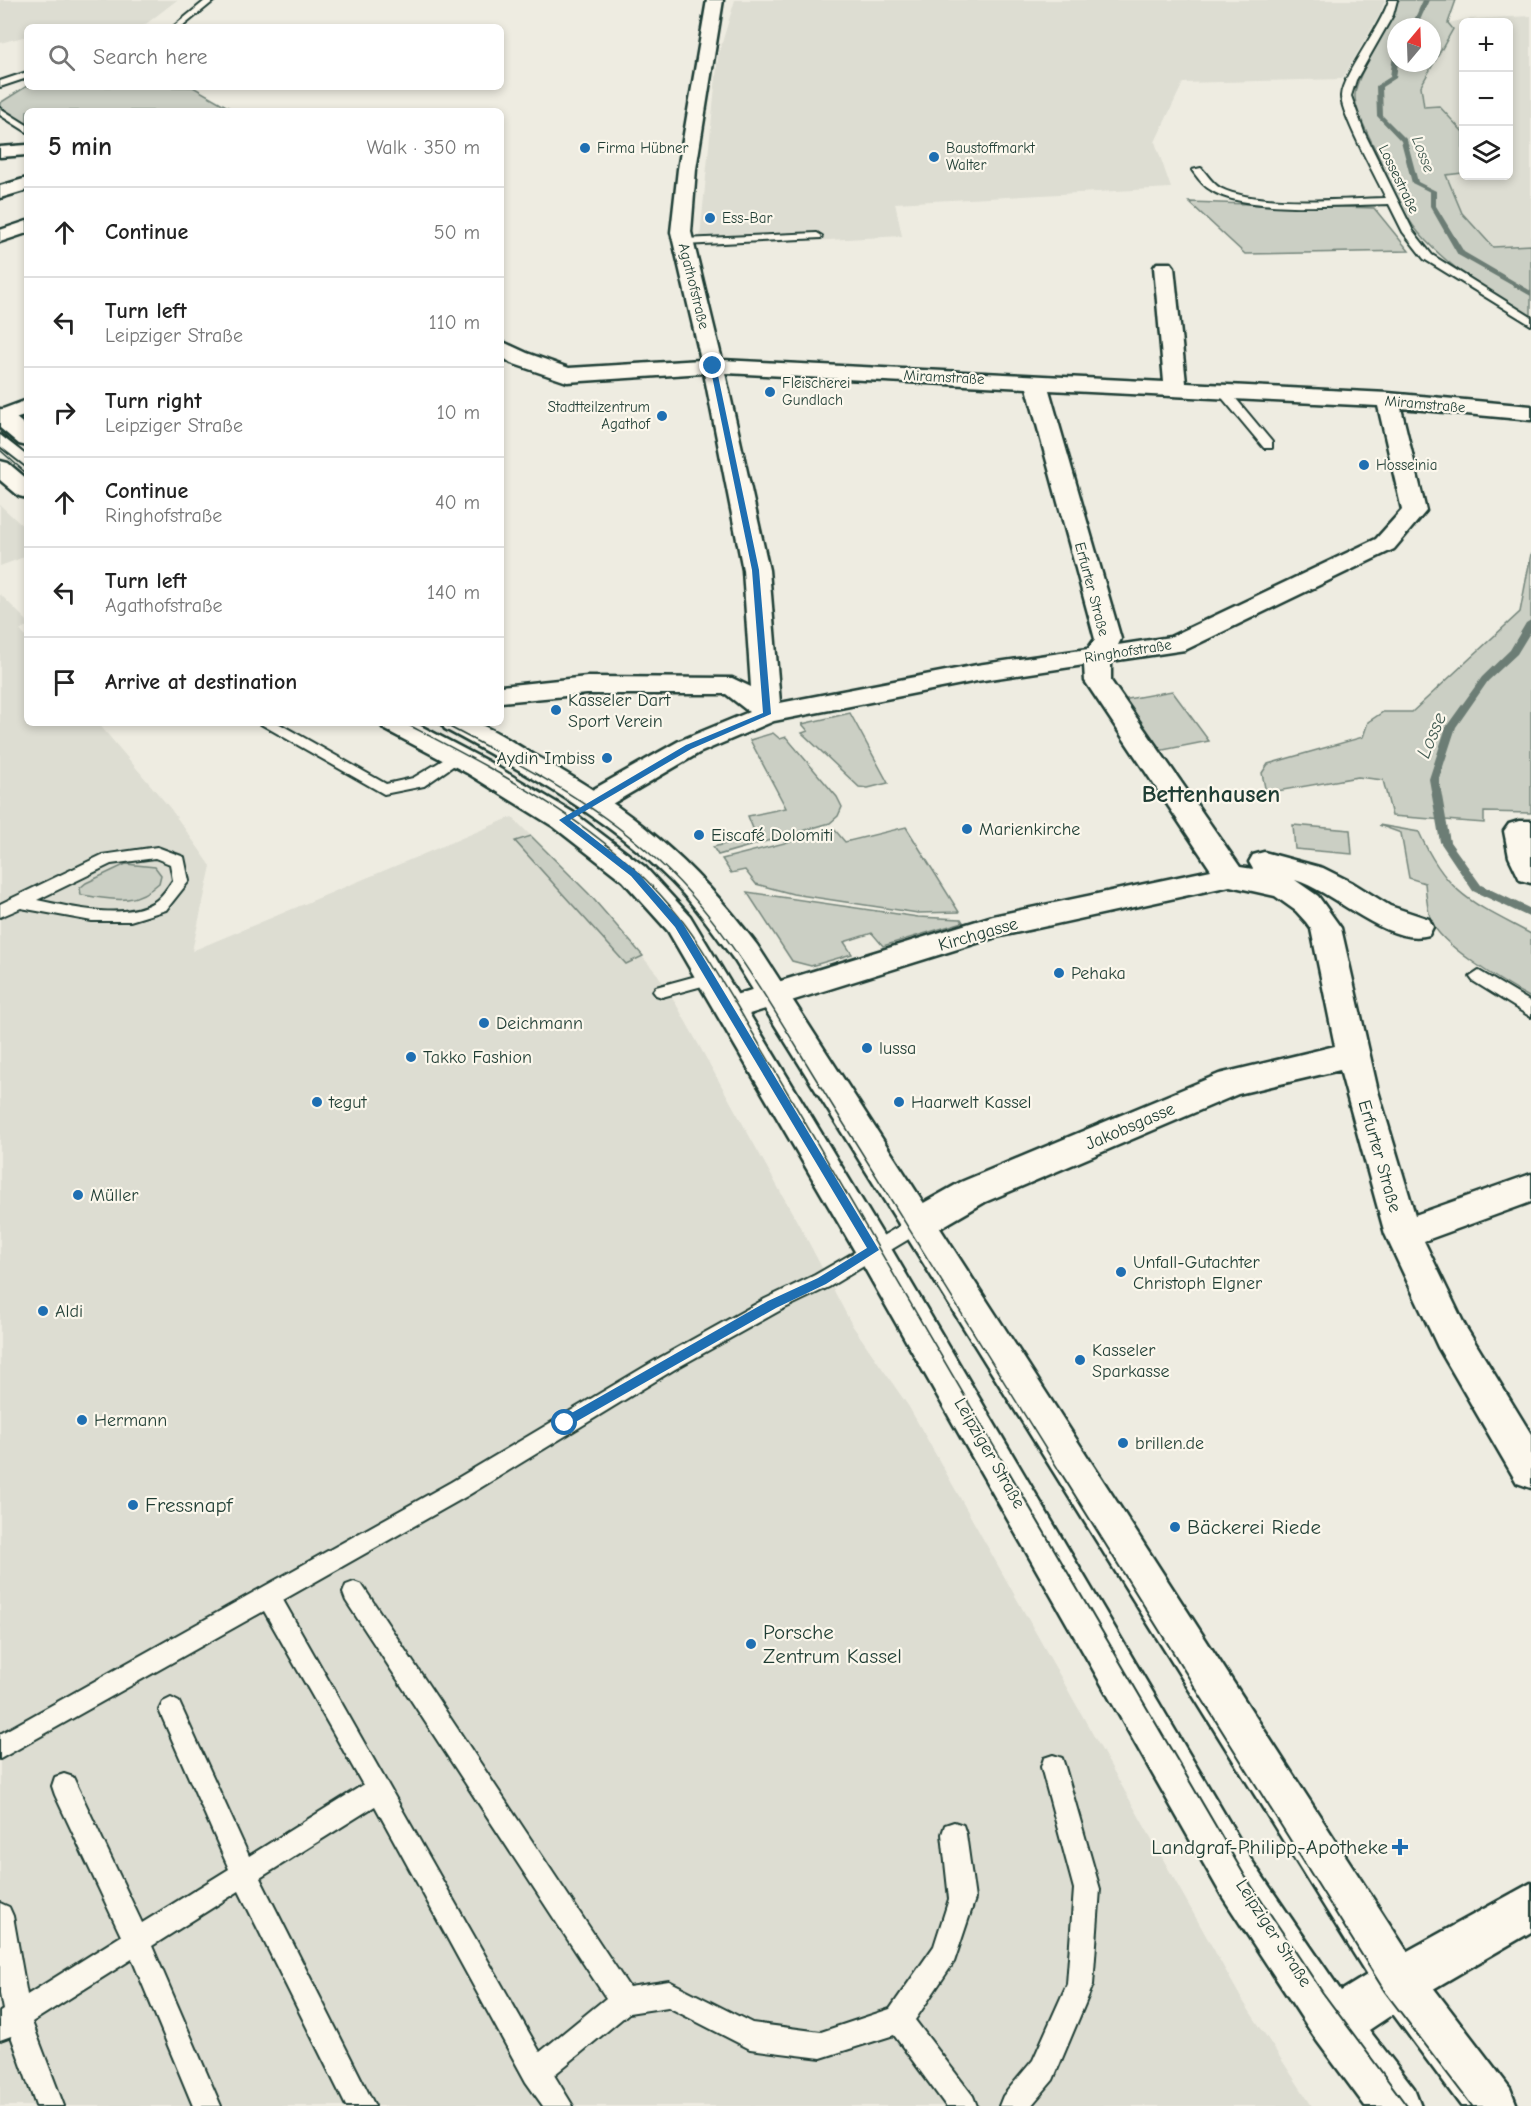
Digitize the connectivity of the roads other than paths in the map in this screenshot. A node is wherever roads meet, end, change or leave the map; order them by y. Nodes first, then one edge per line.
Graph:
1 (211, 0) edge
2 (715, 0) edge
3 (1393, 0) edge
4 (181, 24) edge
5 (24, 76) edge
6 (0, 84) edge
7 (0, 111) edge
8 (24, 127) edge
9 (24, 150) edge
10 (0, 152) edge
11 (1197, 170) dead end
12 (24, 185) edge
13 (0, 192) edge
14 (1393, 201) junction
15 (24, 228) edge
16 (0, 236) edge
17 (817, 236) dead end
18 (684, 242) junction
19 (1164, 267) dead end
20 (1531, 322) edge
21 (504, 349) edge
22 (713, 366) junction
23 (1036, 382) junction
24 (1176, 388) junction
25 (1222, 391) junction
26 (1388, 400) junction
27 (24, 409) edge
28 (1531, 413) edge
29 (1, 416) edge
30 (24, 436) edge
31 (0, 440) edge
32 (1268, 445) dead end
33 (24, 460) edge
34 (0, 468) edge
35 (24, 488) edge
36 (1096, 660) junction
37 (504, 693) edge
38 (767, 714) junction
39 (272, 726) edge
40 (400, 726) edge
41 (460, 726) edge
42 (458, 757) junction
43 (595, 801) junction
44 (564, 820) junction
45 (1531, 831) edge
46 (1225, 867) junction
47 (1531, 873) edge
48 (21, 902) junction
49 (0, 911) edge
50 (1418, 927) dead end
51 (1479, 977) dead end
52 (711, 978) junction
53 (662, 991) dead end
54 (772, 994) junction
55 (729, 1008) junction
56 (1531, 1011) edge
57 (1354, 1054) junction
58 (1531, 1188) edge
59 (917, 1224) junction
60 (1403, 1234) junction
61 (873, 1250) junction
62 (1531, 1470) edge
63 (354, 1593) dead end
64 (268, 1596) junction
65 (171, 1710) dead end
66 (0, 1747) edge
67 (1053, 1767) dead end
68 (64, 1786) dead end
69 (379, 1789) junction
70 (954, 1834) dead end
71 (243, 1874) junction
72 (1531, 1905) edge
73 (0, 1916) edge
74 (137, 1941) junction
75 (1399, 1982) junction
76 (623, 2001) junction
77 (899, 2020) junction
78 (9, 2022) edge
79 (1334, 2024) junction
80 (536, 2072) junction
81 (50, 2106) edge
82 (207, 2106) edge
83 (361, 2106) edge
84 (559, 2106) edge
85 (963, 2106) edge
86 (1013, 2106) edge
87 (1396, 2106) edge
88 (1492, 2106) edge

1 - 4 lane
2 - 18 street, Agathofstraße
3 - 14 lane, Lossestraße
5 - 6 lane
7 - 8 lane
9 - 10 street
11 - 14 lane
12 - 13 street
14 - 20 lane, Lossestraße
15 - 16 street
17 - 18 lane
18 - 22 street, Agathofstraße
19 - 24 street
21 - 22 street, Miramstraße
22 - 23 street, Miramstraße
22 - 38 street, Agathofstraße
23 - 24 street, Miramstraße
23 - 36 street, Erfurter Straße
24 - 25 street, Miramstraße
25 - 26 street, Miramstraße
25 - 32 lane
26 - 28 street, Miramstraße
26 - 36 street, Ringhofstraße
27 - 29 street
29 - 30 street
31 - 33 lane
34 - 35 street
36 - 38 street, Ringhofstraße
36 - 46 street, Erfurter Straße
37 - 38 street
38 - 43 street, Ringhofstraße
39 - 42 lane
40 - 42 street, Leipziger Straße
41 - 43 street
42 - 44 street, Leipziger Straße
43 - 44 street
43 - 54 street
44 - 52 street, Leipziger Straße
45 - 47 street
46 - 50 street
46 - 54 street, Kirchgasse
46 - 57 street, Erfurter Straße
48 - 48 lane
48 - 49 lane
51 - 56 lane
52 - 53 lane
52 - 55 street, Leipziger Straße
54 - 55 street, Kirchgasse
54 - 59 street
55 - 61 street, Leipziger Straße
57 - 59 street, Jakobsgasse
57 - 60 street, Erfurter Straße
58 - 60 street
59 - 61 lane
59 - 75 street
60 - 62 street, Erfurter Straße
61 - 64 lane
61 - 79 street, Leipziger Straße
63 - 76 lane
64 - 66 lane
64 - 69 lane
65 - 71 lane
67 - 86 lane
68 - 74 lane
69 - 71 lane
69 - 80 lane
70 - 77 lane
71 - 74 lane
71 - 83 lane
72 - 75 street
73 - 78 lane
74 - 78 lane
74 - 82 lane
75 - 79 street
75 - 88 street
76 - 77 lane
76 - 80 lane
77 - 85 lane
78 - 81 lane
79 - 87 street, Leipziger Straße
80 - 84 lane

